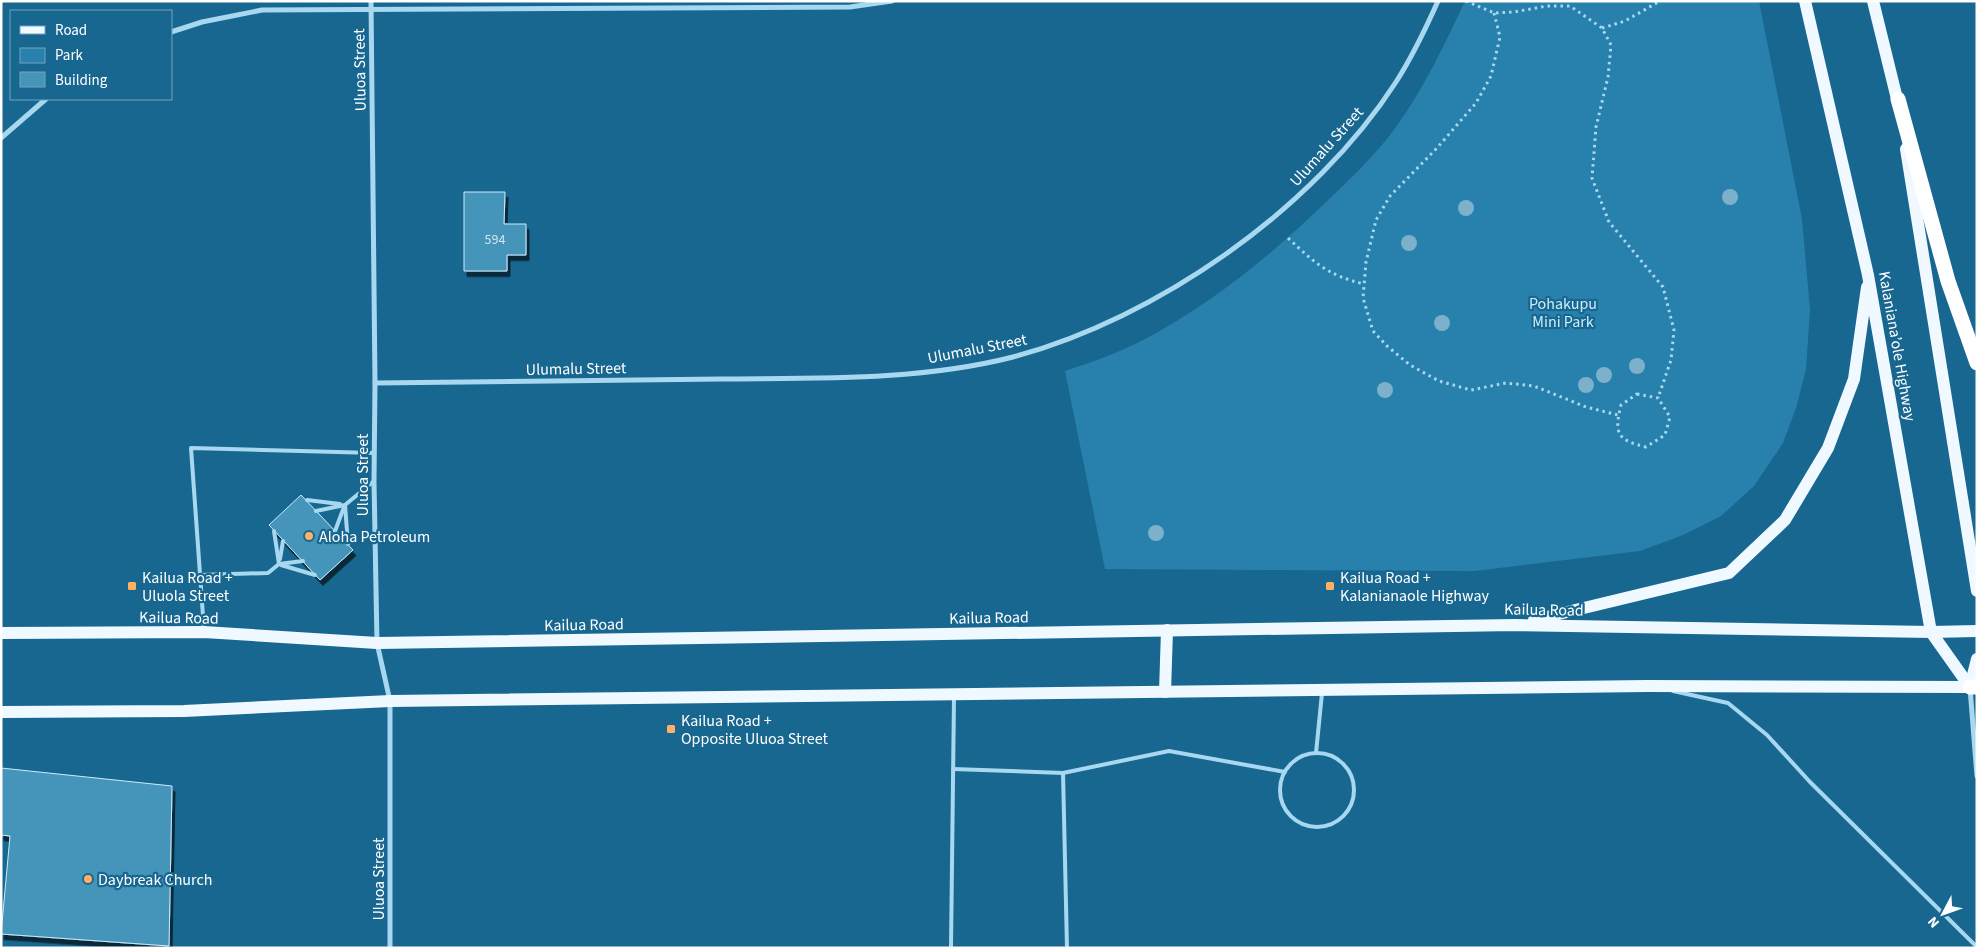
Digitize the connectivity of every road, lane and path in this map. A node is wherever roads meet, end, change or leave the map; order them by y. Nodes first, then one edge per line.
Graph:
1 (371, 1) edge
2 (892, 1) edge
3 (1438, 1) edge
4 (1466, 1) edge
5 (1660, 1) edge
6 (1805, 1) edge
7 (1873, 1) edge
8 (371, 10) junction
9 (1494, 13) junction
10 (1602, 28) junction
11 (172, 32) edge
12 (1898, 99) junction
13 (45, 100) edge
14 (1, 138) edge
15 (1288, 238) dead end
16 (1868, 275) junction
17 (1364, 284) junction
18 (1977, 363) edge
19 (375, 382) junction
20 (1658, 398) junction
21 (1618, 415) junction
22 (374, 453) junction
23 (374, 481) junction
24 (307, 500) dead end
25 (345, 505) junction
26 (316, 510) dead end
27 (274, 531) dead end
28 (335, 531) dead end
29 (283, 541) dead end
30 (348, 544) dead end
31 (303, 561) dead end
32 (279, 564) junction
33 (199, 575) junction
34 (315, 575) dead end
35 (1977, 591) edge
36 (1515, 624) junction
37 (1168, 630) junction
38 (1977, 631) edge
39 (204, 632) junction
40 (1931, 632) junction
41 (1, 633) edge
42 (377, 643) junction
43 (1977, 659) edge
44 (1647, 686) junction
45 (1974, 687) edge
46 (1322, 690) junction
47 (1165, 692) junction
48 (954, 694) junction
49 (390, 701) junction
50 (1, 712) edge
51 (1316, 753) junction
52 (953, 769) junction
53 (1285, 772) junction
54 (1063, 773) junction
55 (1977, 776) edge
56 (1977, 947) edge
57 (390, 948) edge
58 (951, 948) edge
59 (1068, 948) edge

1 - 8 street, Uluoa Street
2 - 8 street
3 - 19 street, Ulumalu Street
4 - 9 path
5 - 10 path
6 - 16 main road, Kalaniana’ole Highway
7 - 12 main road
8 - 11 street
8 - 19 street, Uluoa Street
9 - 10 path
9 - 17 path
10 - 20 path
12 - 18 highway
12 - 35 main road
13 - 14 street
15 - 17 path
16 - 36 main road
16 - 40 main road, Kalaniana’ole Highway
17 - 21 path
19 - 22 street, Uluoa Street
20 - 21 path
20 - 21 path
22 - 23 street, Uluoa Street
22 - 33 lane
23 - 25 lane
23 - 42 street, Uluoa Street
24 - 25 lane
25 - 26 lane
25 - 28 lane
25 - 30 lane
27 - 32 lane
29 - 32 lane
31 - 32 lane
32 - 33 lane
32 - 34 lane
33 - 39 lane
36 - 37 main road, Kailua Road
36 - 40 main road, Kailua Road
37 - 42 main road, Kailua Road
37 - 47 main road
38 - 40 main road, Kailua Road
39 - 41 main road, Kailua Road
39 - 42 main road, Kailua Road
40 - 45 main road, Kalaniana’ole Highway
42 - 49 street, Uluoa Street
43 - 45 main road
44 - 45 main road
44 - 46 main road
44 - 56 lane
45 - 55 street
46 - 47 main road
46 - 51 lane
47 - 48 main road
48 - 49 main road
48 - 52 lane
49 - 50 main road
49 - 57 street, Uluoa Street
51 - 53 lane
51 - 53 lane
52 - 54 lane
52 - 58 lane
53 - 54 lane
54 - 59 lane

